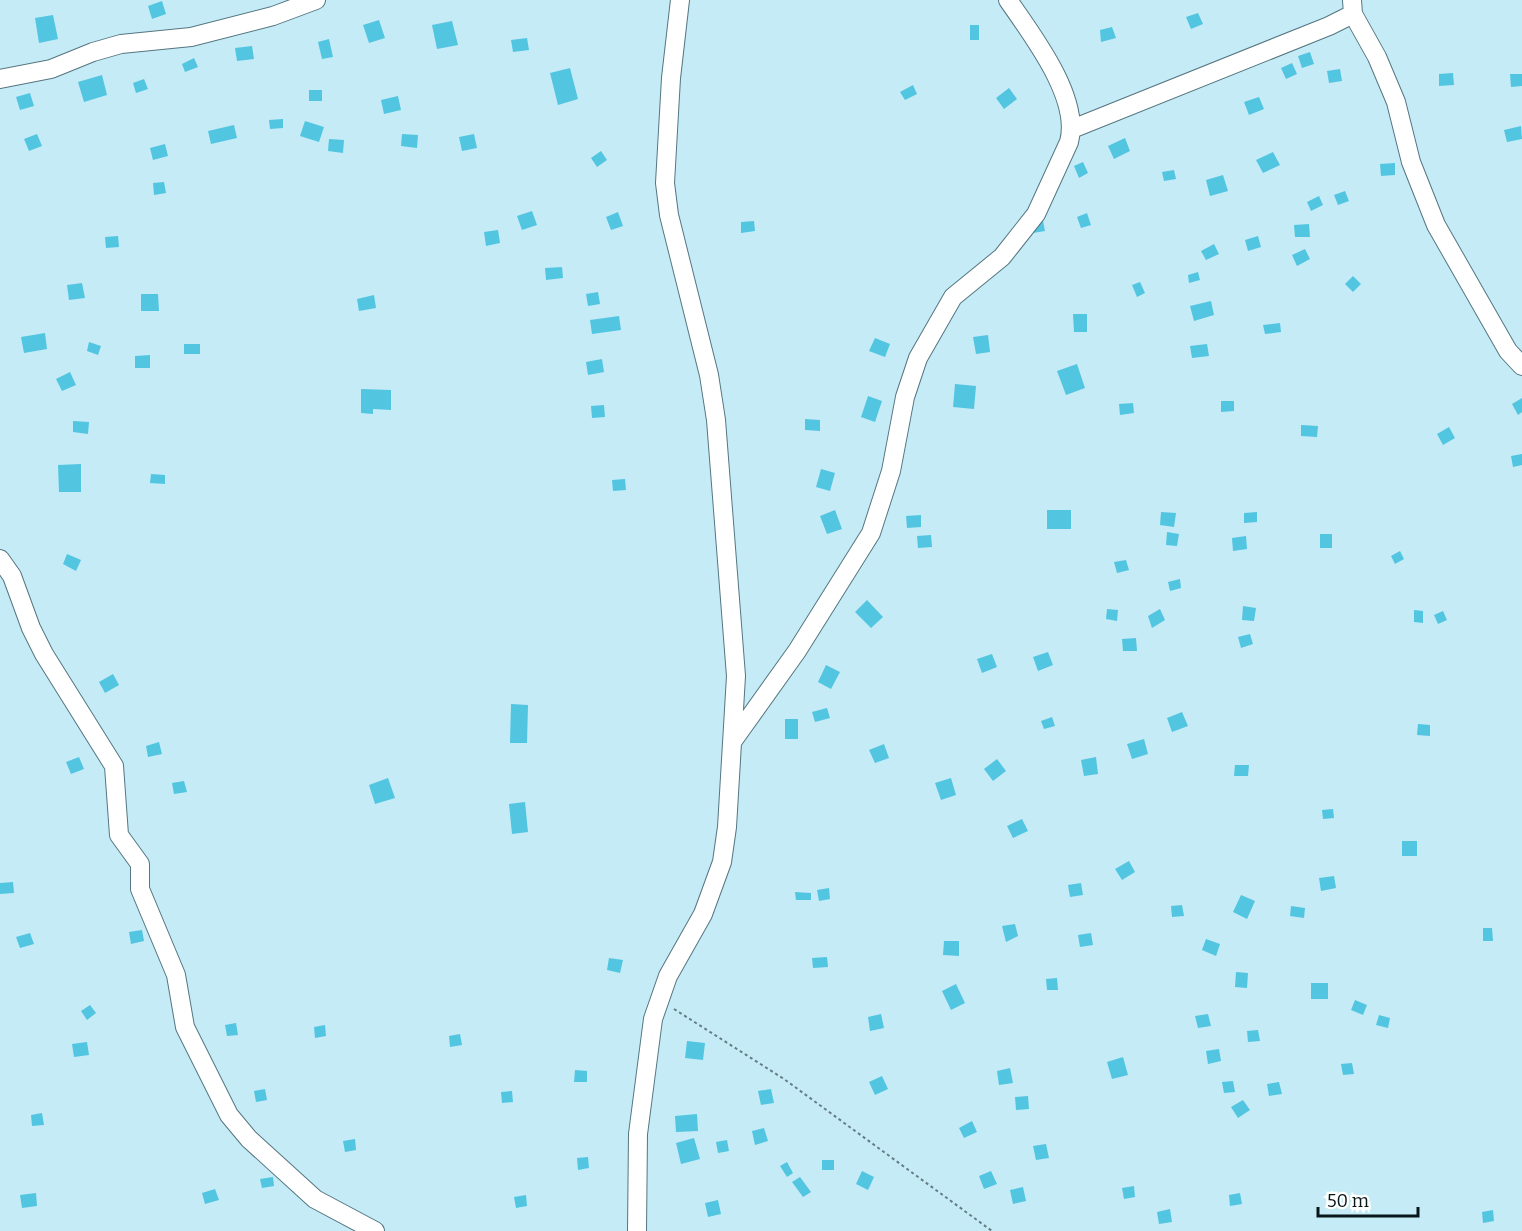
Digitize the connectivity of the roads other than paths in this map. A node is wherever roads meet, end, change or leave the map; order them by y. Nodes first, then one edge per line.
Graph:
1 (316, 0) edge
2 (680, 0) edge
3 (1008, 0) edge
4 (1353, 7) edge
5 (0, 79) edge
6 (1072, 129) junction
7 (1522, 366) edge
8 (0, 559) edge
9 (732, 743) junction
10 (375, 1231) edge
11 (637, 1231) edge

1 - 5 street
2 - 9 street
3 - 6 street
4 - 6 street
4 - 7 street
6 - 9 street
8 - 10 street
9 - 11 street

